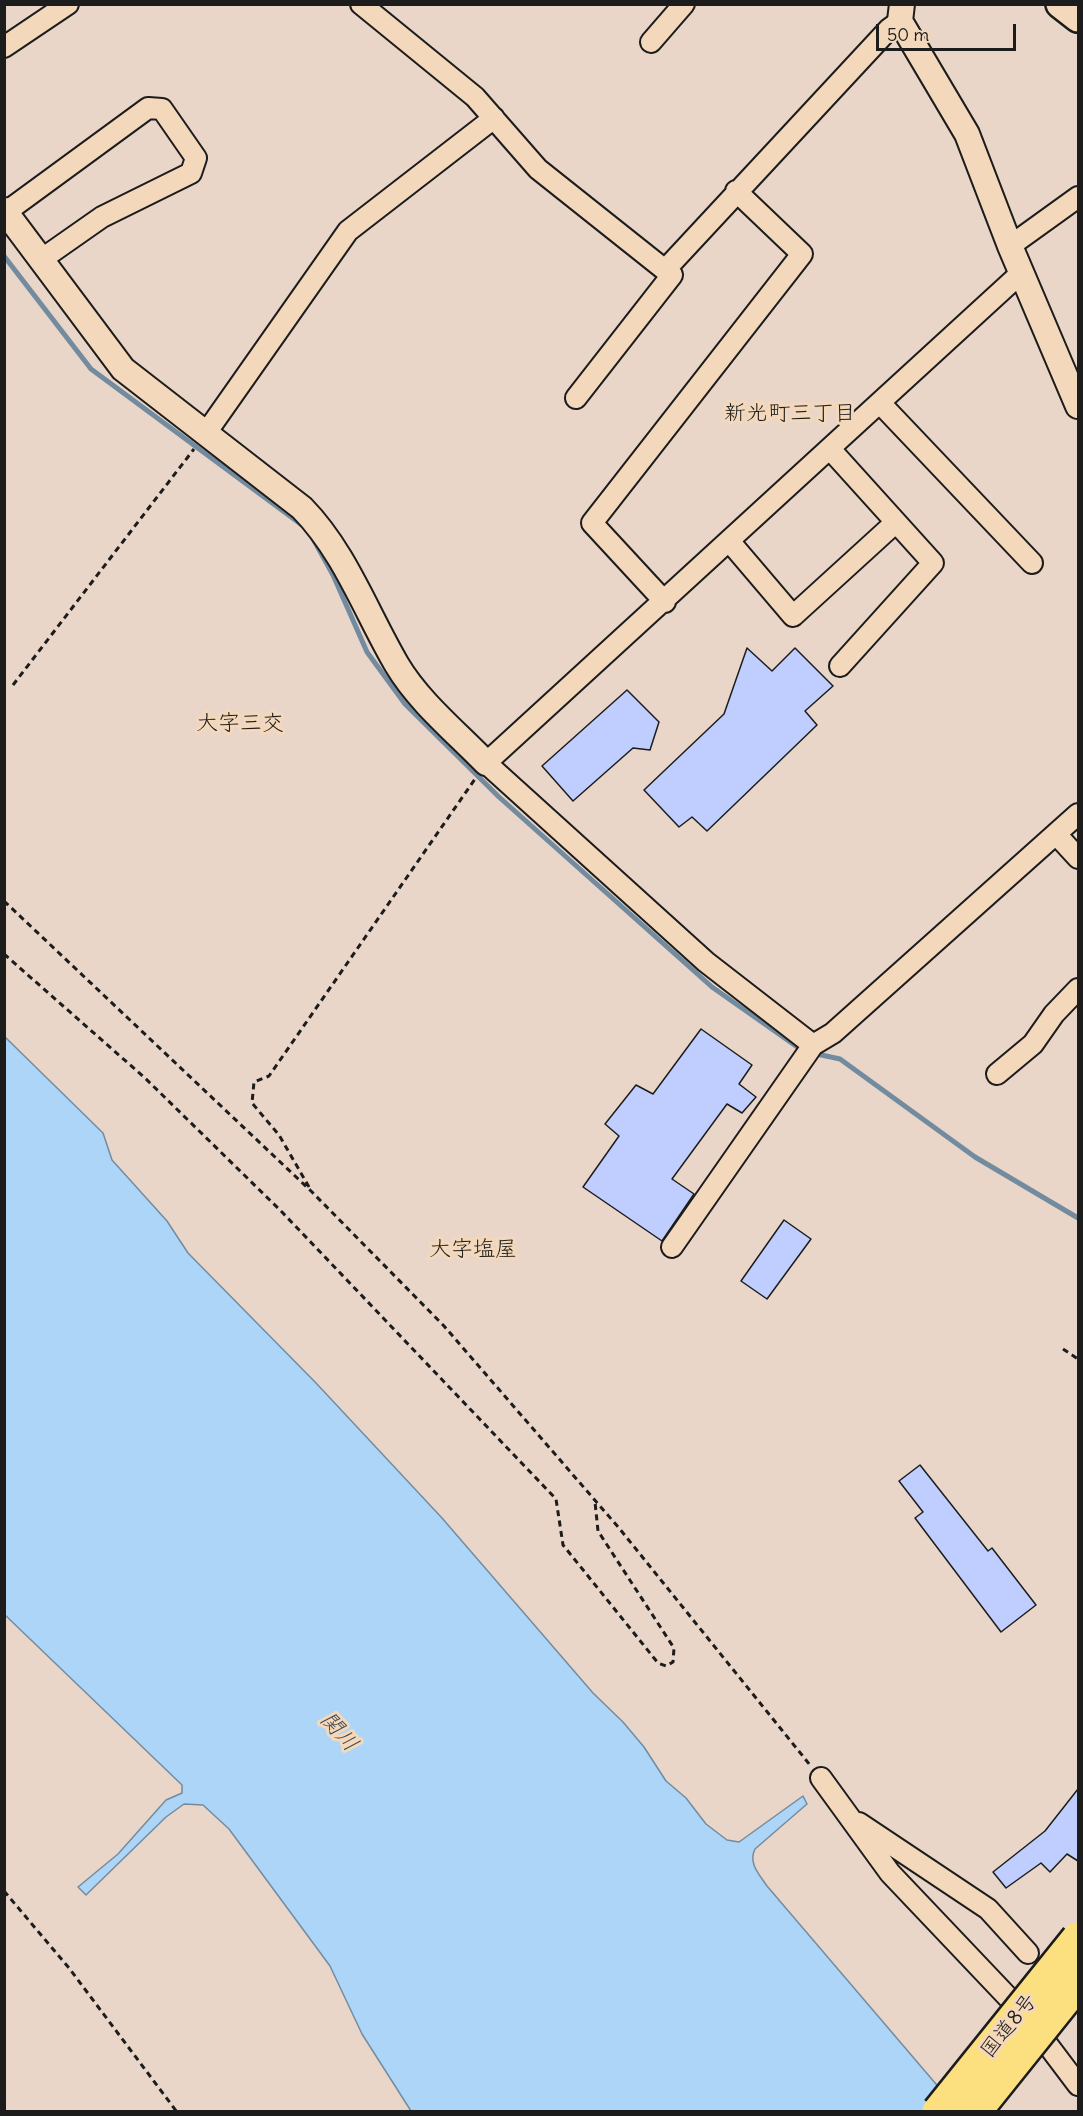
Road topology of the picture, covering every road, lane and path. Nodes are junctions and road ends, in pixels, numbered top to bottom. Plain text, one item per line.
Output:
1 (68, 4) edge
2 (361, 4) edge
3 (684, 4) edge
4 (1060, 4) edge
5 (901, 13) edge
6 (1078, 18) edge
7 (651, 42) dead end
8 (4, 47) edge
9 (494, 118) junction
10 (736, 191) junction
11 (1078, 197) edge
12 (5, 211) edge
13 (1010, 246) junction
14 (42, 259) junction
15 (665, 270) junction
16 (1022, 273) junction
17 (576, 398) dead end
18 (880, 403) junction
19 (1078, 406) edge
20 (206, 433) junction
21 (830, 449) junction
22 (895, 523) junction
23 (730, 542) junction
24 (1032, 563) dead end
25 (665, 602) junction
26 (840, 666) dead end
27 (13, 685) dead end
28 (486, 763) junction
29 (1078, 814) edge
30 (1056, 834) junction
31 (1078, 858) edge
32 (4, 901) edge
33 (4, 954) edge
34 (1078, 989) edge
35 (813, 1045) junction
36 (998, 1074) dead end
37 (312, 1192) junction
38 (672, 1247) dead end
39 (1063, 1349) dead end
40 (1078, 1359) edge
41 (595, 1500) junction
42 (820, 1778) junction
43 (4, 1891) edge
44 (1078, 1939) edge
45 (1029, 1953) dead end
46 (1078, 1982) edge
47 (1030, 2022) junction
48 (1078, 2085) edge
49 (177, 2112) edge
50 (939, 2112) edge
51 (974, 2112) edge

1 - 8 street
2 - 9 street
3 - 7 street
4 - 6 main road
5 - 10 street
5 - 13 street
9 - 15 street
9 - 20 street
10 - 15 street
10 - 25 street
11 - 13 street
12 - 14 street
12 - 14 street
13 - 16 street
14 - 20 street
15 - 17 street
16 - 18 street
16 - 19 street
18 - 21 street
18 - 24 street
20 - 27 path
20 - 28 street
21 - 22 street
21 - 23 street
22 - 23 street
22 - 26 street
23 - 25 street
25 - 28 street
28 - 35 street
28 - 37 path
29 - 30 street
30 - 31 street
30 - 35 street
32 - 37 path
33 - 41 path
34 - 36 street
35 - 38 street
37 - 41 path
39 - 40 path
41 - 42 path
42 - 45 street
42 - 47 street
43 - 49 path
44 - 47 highway, 国道8号, bridge
46 - 47 highway, 国道8号, bridge
47 - 48 street
47 - 50 highway, 国道8号, bridge
47 - 51 highway, 国道8号, bridge

